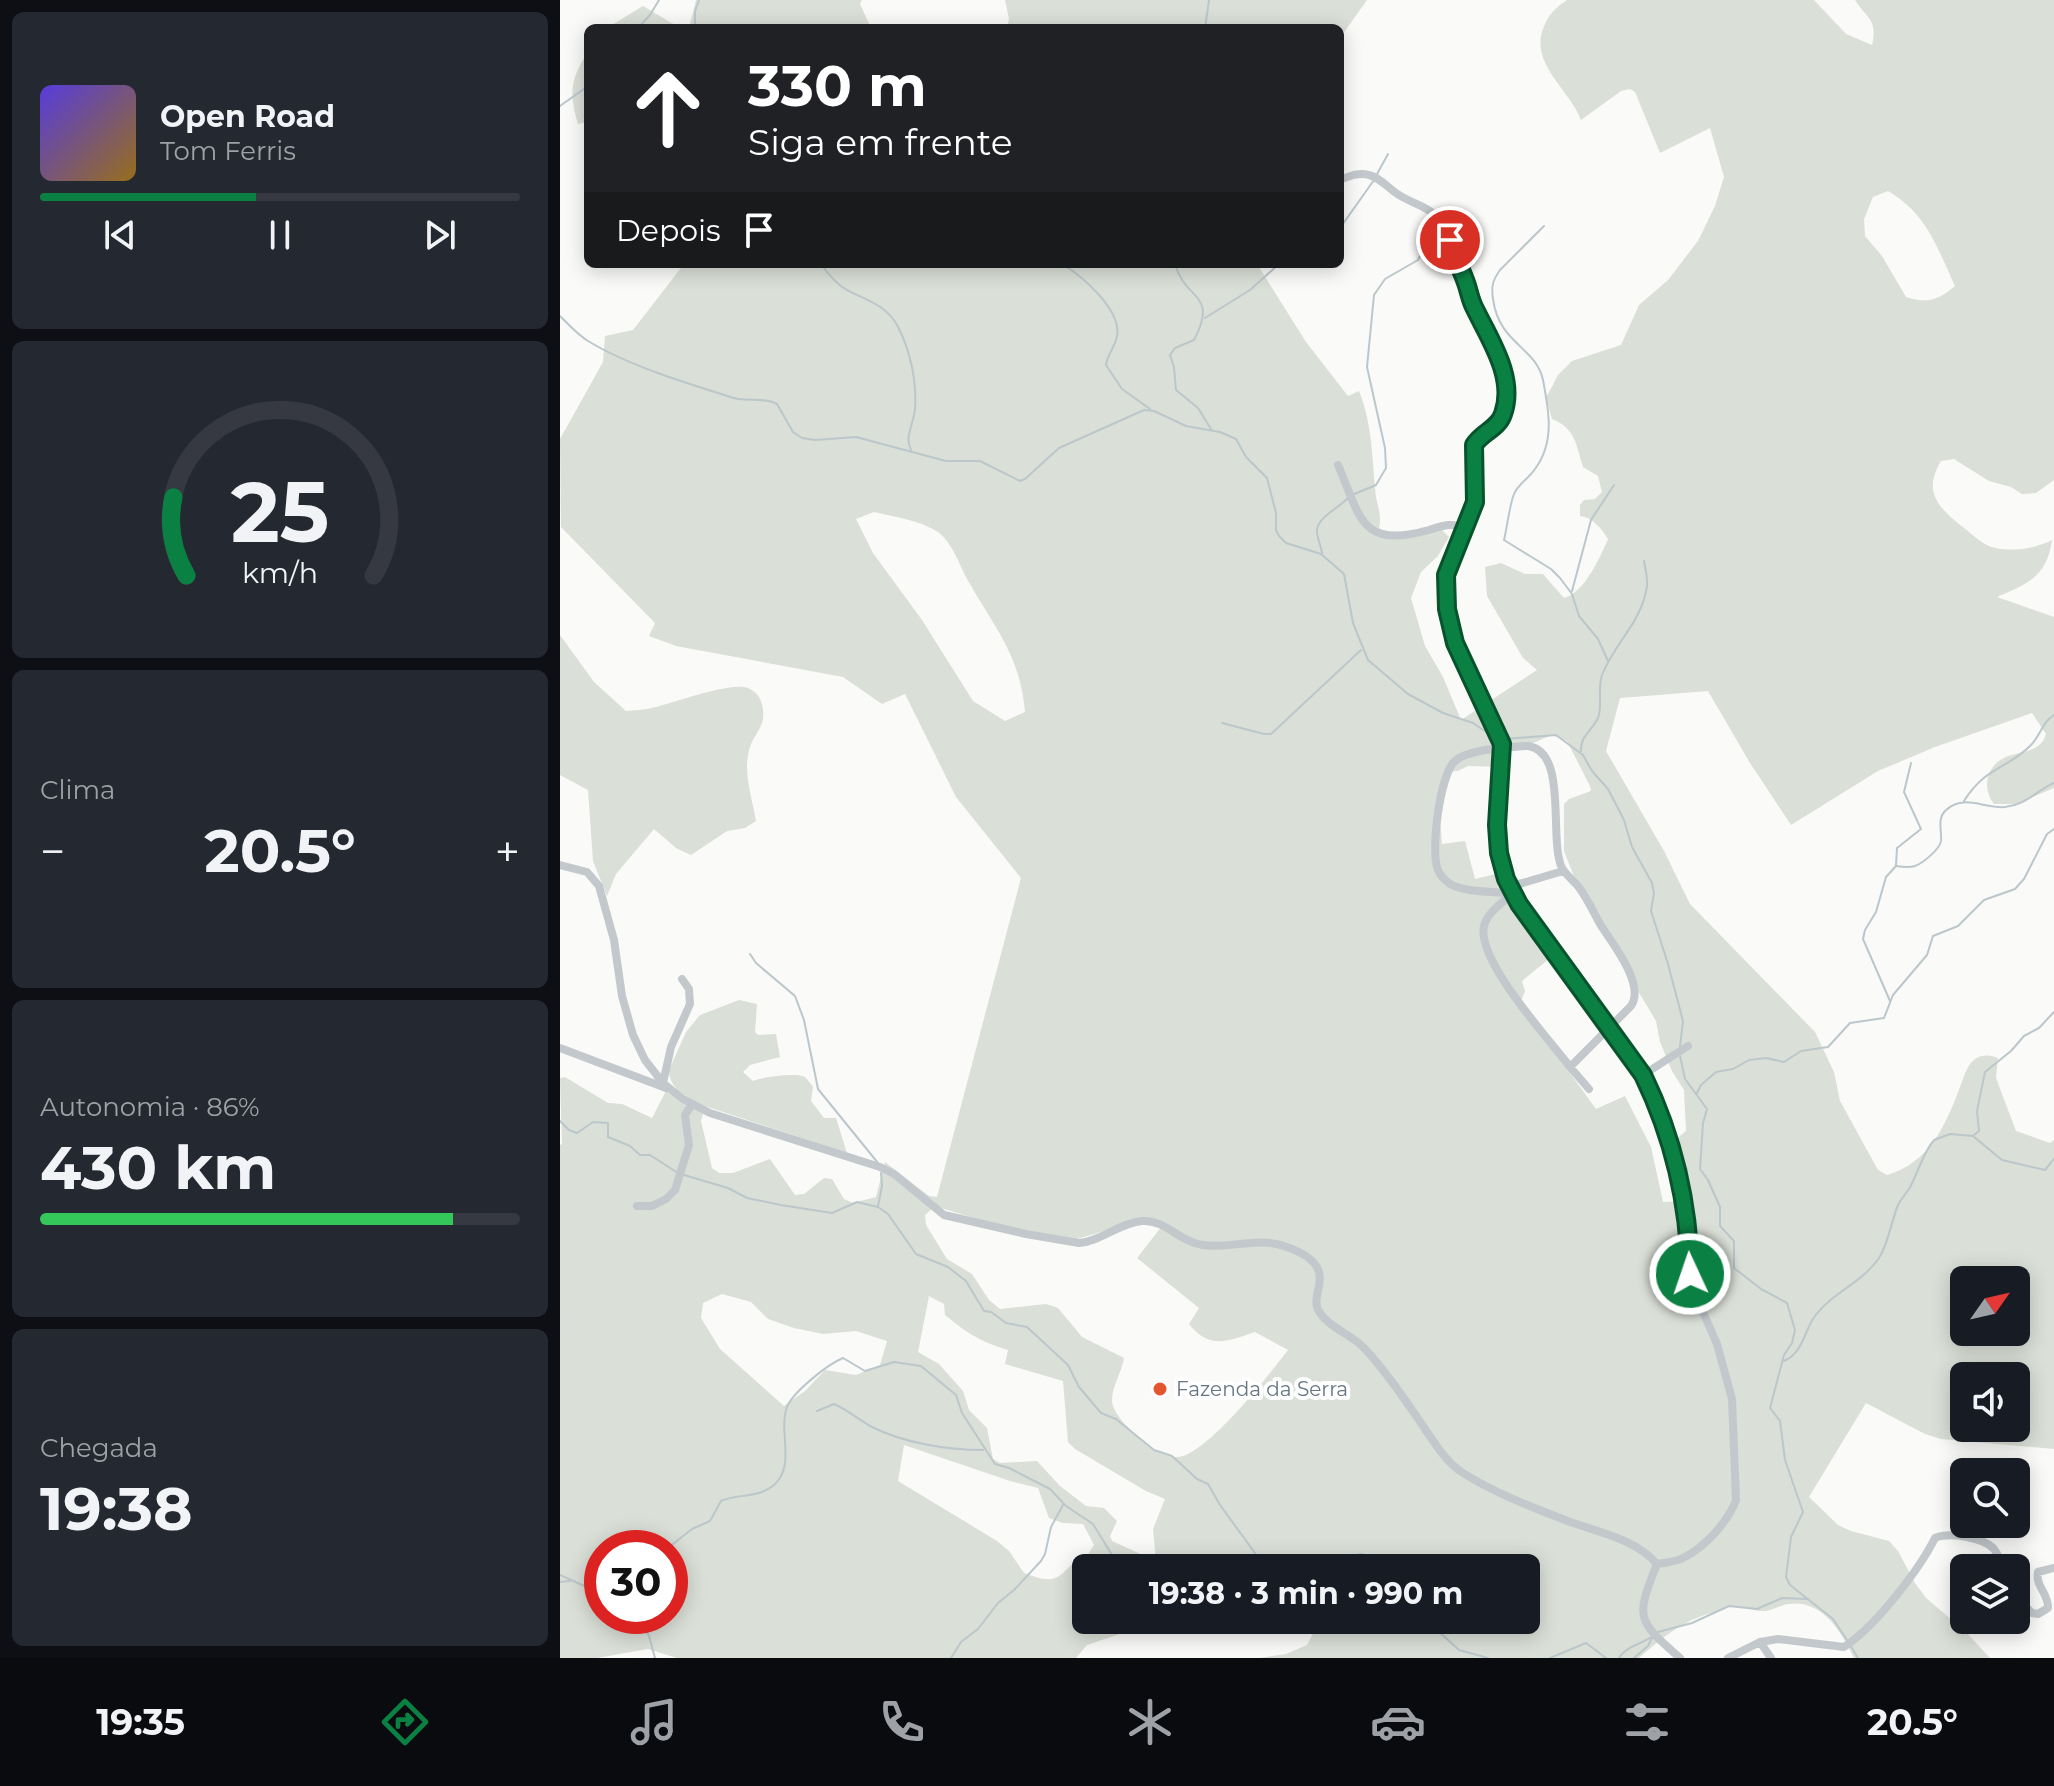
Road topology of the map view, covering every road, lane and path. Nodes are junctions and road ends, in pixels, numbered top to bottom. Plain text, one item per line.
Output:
1 (1344, 179) edge
2 (1338, 465) dead end
3 (1465, 528) junction
4 (1503, 749) junction
5 (560, 865) edge
6 (1563, 871) junction
7 (1510, 891) junction
8 (682, 979) dead end
9 (1609, 1026) junction
10 (1688, 1046) dead end
11 (560, 1048) edge
12 (1570, 1067) junction
13 (1643, 1075) junction
14 (663, 1083) junction
15 (1589, 1089) dead end
16 (671, 1090) junction
17 (692, 1104) junction
18 (637, 1206) dead end
19 (1997, 1554) edge
20 (1657, 1564) junction
21 (2054, 1568) edge
22 (2030, 1611) edge
23 (1760, 1642) junction
24 (1680, 1658) edge
25 (1728, 1658) edge
26 (1771, 1658) edge

1 - 3 street
2 - 3 street
3 - 4 street
4 - 6 street
4 - 7 street
4 - 7 street
5 - 14 street
6 - 7 street
6 - 9 street
7 - 9 street
7 - 12 street
8 - 14 street
9 - 12 street
9 - 13 street
10 - 13 street
11 - 16 street
12 - 15 street
13 - 20 street
14 - 16 street
16 - 17 street
17 - 18 street
17 - 20 street
19 - 23 street
20 - 24 street
21 - 22 street
23 - 25 street
23 - 26 street

